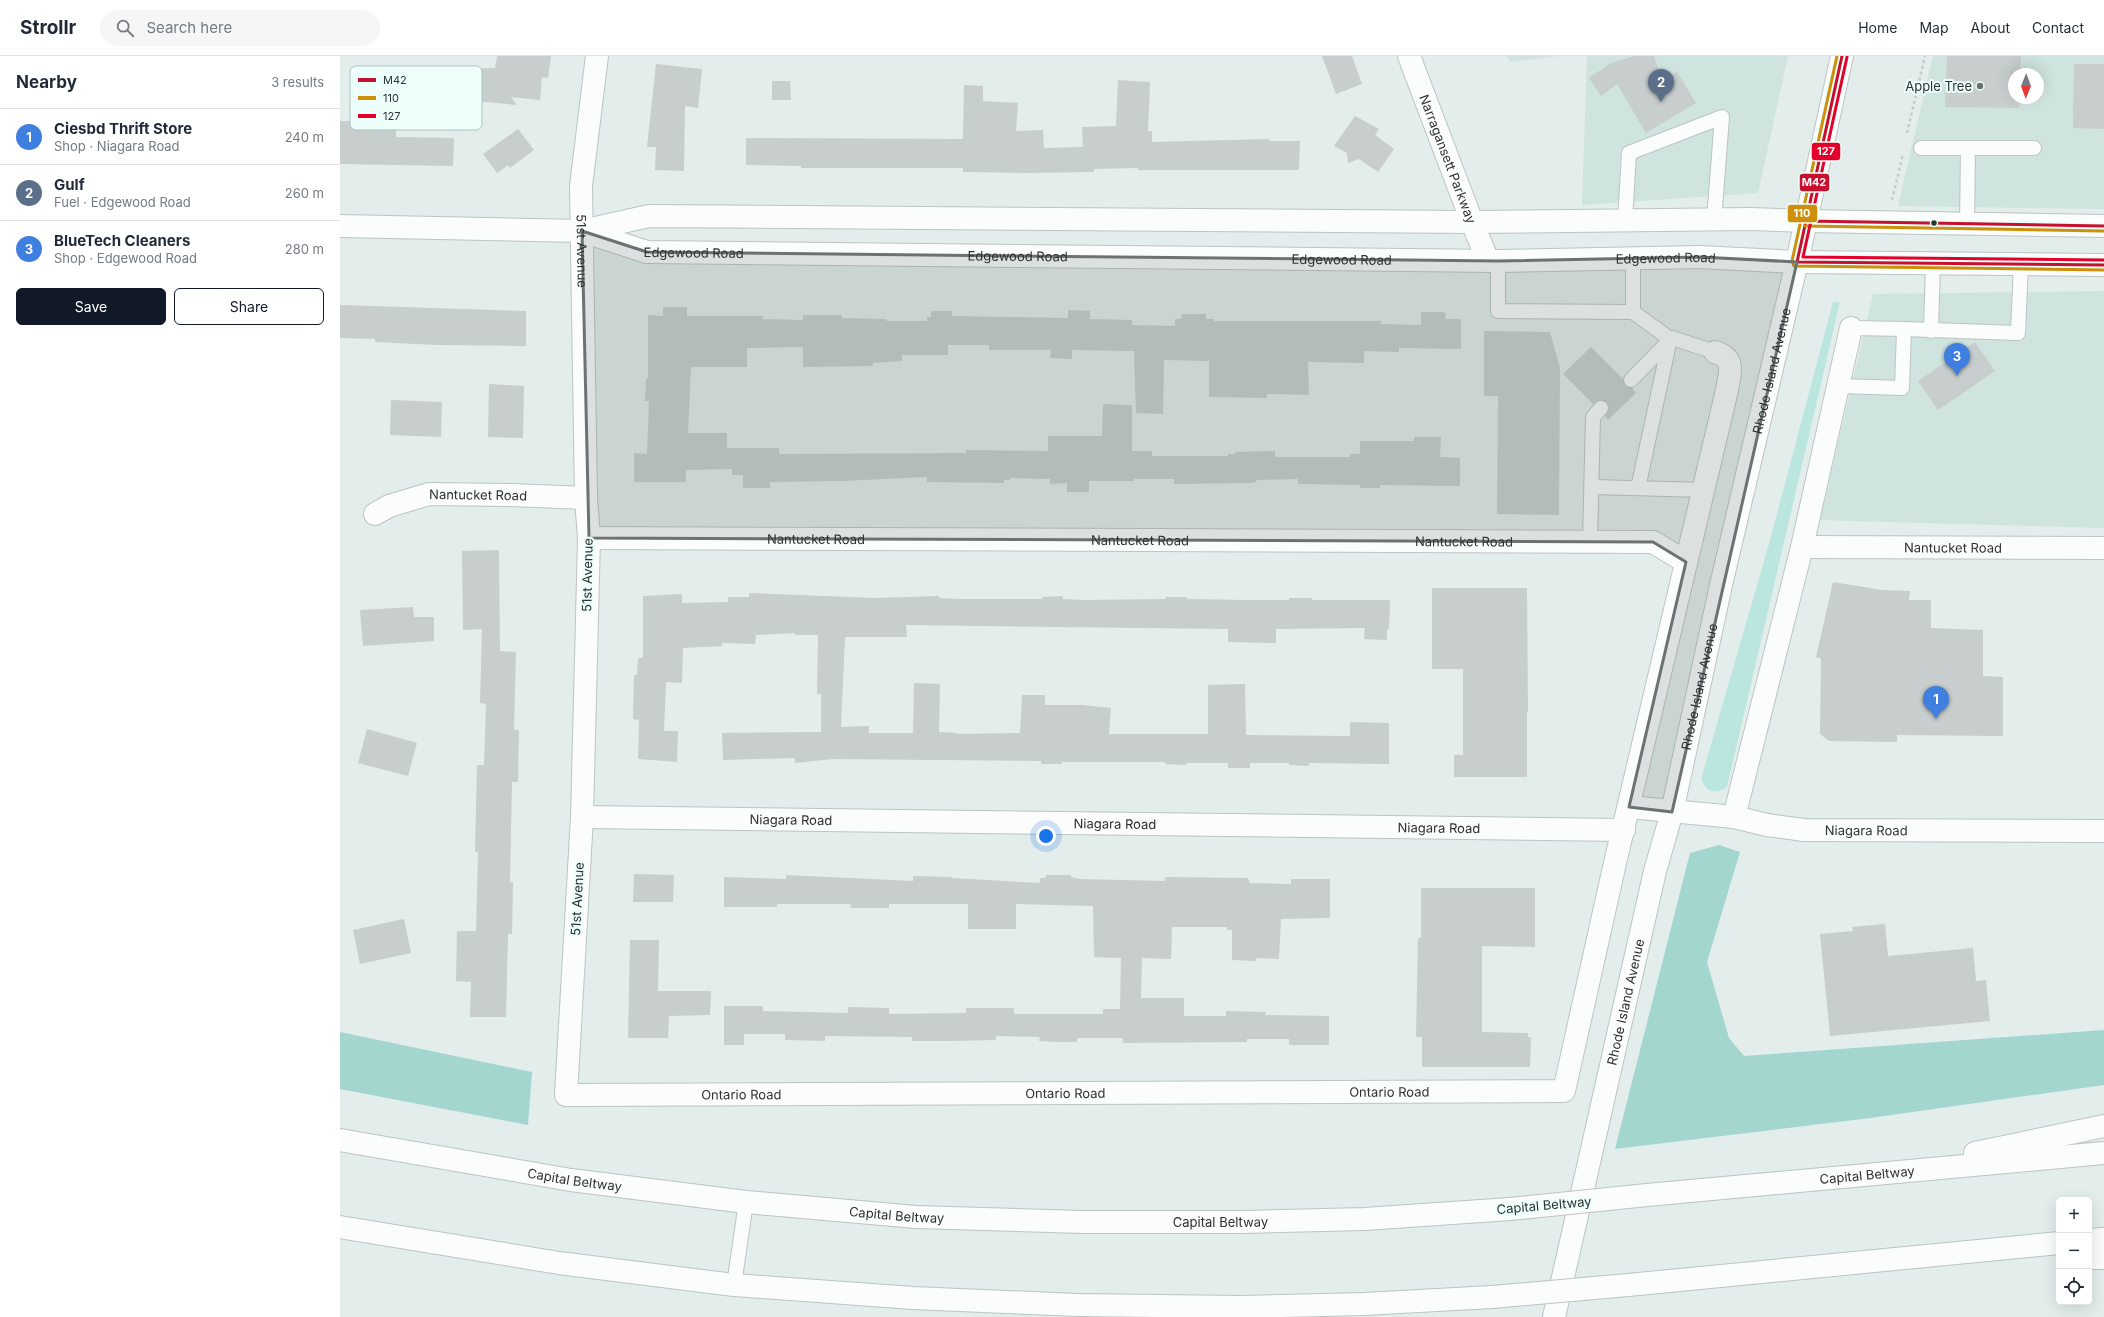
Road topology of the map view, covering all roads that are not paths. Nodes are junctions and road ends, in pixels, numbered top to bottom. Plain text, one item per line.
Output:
1 (597, 56) edge
2 (1410, 56) edge
3 (1842, 56) edge
4 (1921, 148) dead end
5 (1968, 148) junction
6 (2034, 148) dead end
7 (1714, 220) junction
8 (1625, 221) junction
9 (1805, 221) junction
10 (1472, 222) junction
11 (1967, 224) junction
12 (340, 226) edge
13 (2104, 226) edge
14 (582, 231) junction
15 (1633, 258) junction
16 (1493, 261) junction
17 (1797, 262) junction
18 (1933, 264) junction
19 (2021, 264) junction
20 (2104, 265) edge
21 (1633, 312) junction
22 (1850, 328) joint
23 (1904, 329) junction
24 (1931, 331) junction
25 (1670, 339) junction
26 (1715, 352) joint
27 (1631, 380) dead end
28 (1838, 386) junction
29 (1601, 408) dead end
30 (1592, 486) junction
31 (1638, 488) junction
32 (1704, 490) junction
33 (586, 498) junction
34 (375, 514) dead end
35 (589, 538) junction
36 (1590, 541) junction
37 (1802, 547) junction
38 (2104, 548) edge
39 (1686, 562) junction
40 (1629, 807) junction
41 (1672, 812) junction
42 (582, 817) junction
43 (1734, 817) junction
44 (1624, 830) junction
45 (2104, 831) edge
46 (566, 1095) joint
47 (2104, 1126) edge
48 (340, 1140) edge
49 (2104, 1153) edge
50 (1868, 1176) junction
51 (746, 1202) junction
52 (340, 1227) edge
53 (2104, 1239) edge
54 (2092, 1240) edge
55 (2056, 1243) edge
56 (1913, 1257) junction
57 (2056, 1257) edge
58 (2092, 1258) edge
59 (2104, 1258) edge
60 (734, 1285) junction
61 (1554, 1317) edge

1 - 14 main road, 51st Avenue
2 - 10 main road, Narragansett Parkway
3 - 9 main road, Rhode Island Avenue
4 - 5 lane
5 - 6 lane
5 - 11 lane
7 - 8 main road, Edgewood Road
7 - 8 lane
7 - 9 main road, Edgewood Road
8 - 10 main road, Edgewood Road
9 - 11 main road, Edgewood Road
9 - 17 main road, Rhode Island Avenue
10 - 14 main road, Edgewood Road
10 - 16 main road, Narragansett Parkway
11 - 13 main road, Edgewood Road
12 - 14 main road, Edgewood Road
14 - 16 main road, Edgewood Road
14 - 33 main road, 51st Avenue
15 - 16 main road, Edgewood Road
15 - 17 main road, Edgewood Road
15 - 21 lane
16 - 21 lane
17 - 18 main road, Edgewood Road
17 - 41 main road, Rhode Island Avenue
18 - 19 main road, Edgewood Road
18 - 24 lane
19 - 20 main road, Edgewood Road
19 - 24 lane
21 - 25 lane
22 - 23 lane
22 - 28 main road
23 - 24 lane
23 - 28 lane
25 - 26 lane
25 - 27 lane
25 - 31 lane
26 - 32 main road
28 - 37 main road
29 - 30 lane
30 - 31 lane
30 - 36 lane
31 - 32 lane
32 - 39 main road
33 - 34 main road, Nantucket Road
33 - 35 main road, 51st Avenue
35 - 36 main road, Nantucket Road
35 - 42 main road, 51st Avenue
36 - 39 main road, Nantucket Road
37 - 38 main road, Nantucket Road
37 - 43 main road
39 - 40 main road
40 - 41 main road, Niagara Road
40 - 44 main road
41 - 43 main road, Niagara Road
41 - 61 main road, Rhode Island Avenue
42 - 44 main road, Niagara Road
42 - 46 main road, 51st Avenue
43 - 45 main road, Niagara Road
44 - 46 main road, Ontario Road
47 - 50 main road
48 - 51 main road, Capital Beltway
49 - 50 main road, Capital Beltway
50 - 51 main road, Capital Beltway, bridge
51 - 60 lane
52 - 60 main road
53 - 54 main road
55 - 56 main road
56 - 57 main road
56 - 60 main road, bridge
58 - 59 main road

